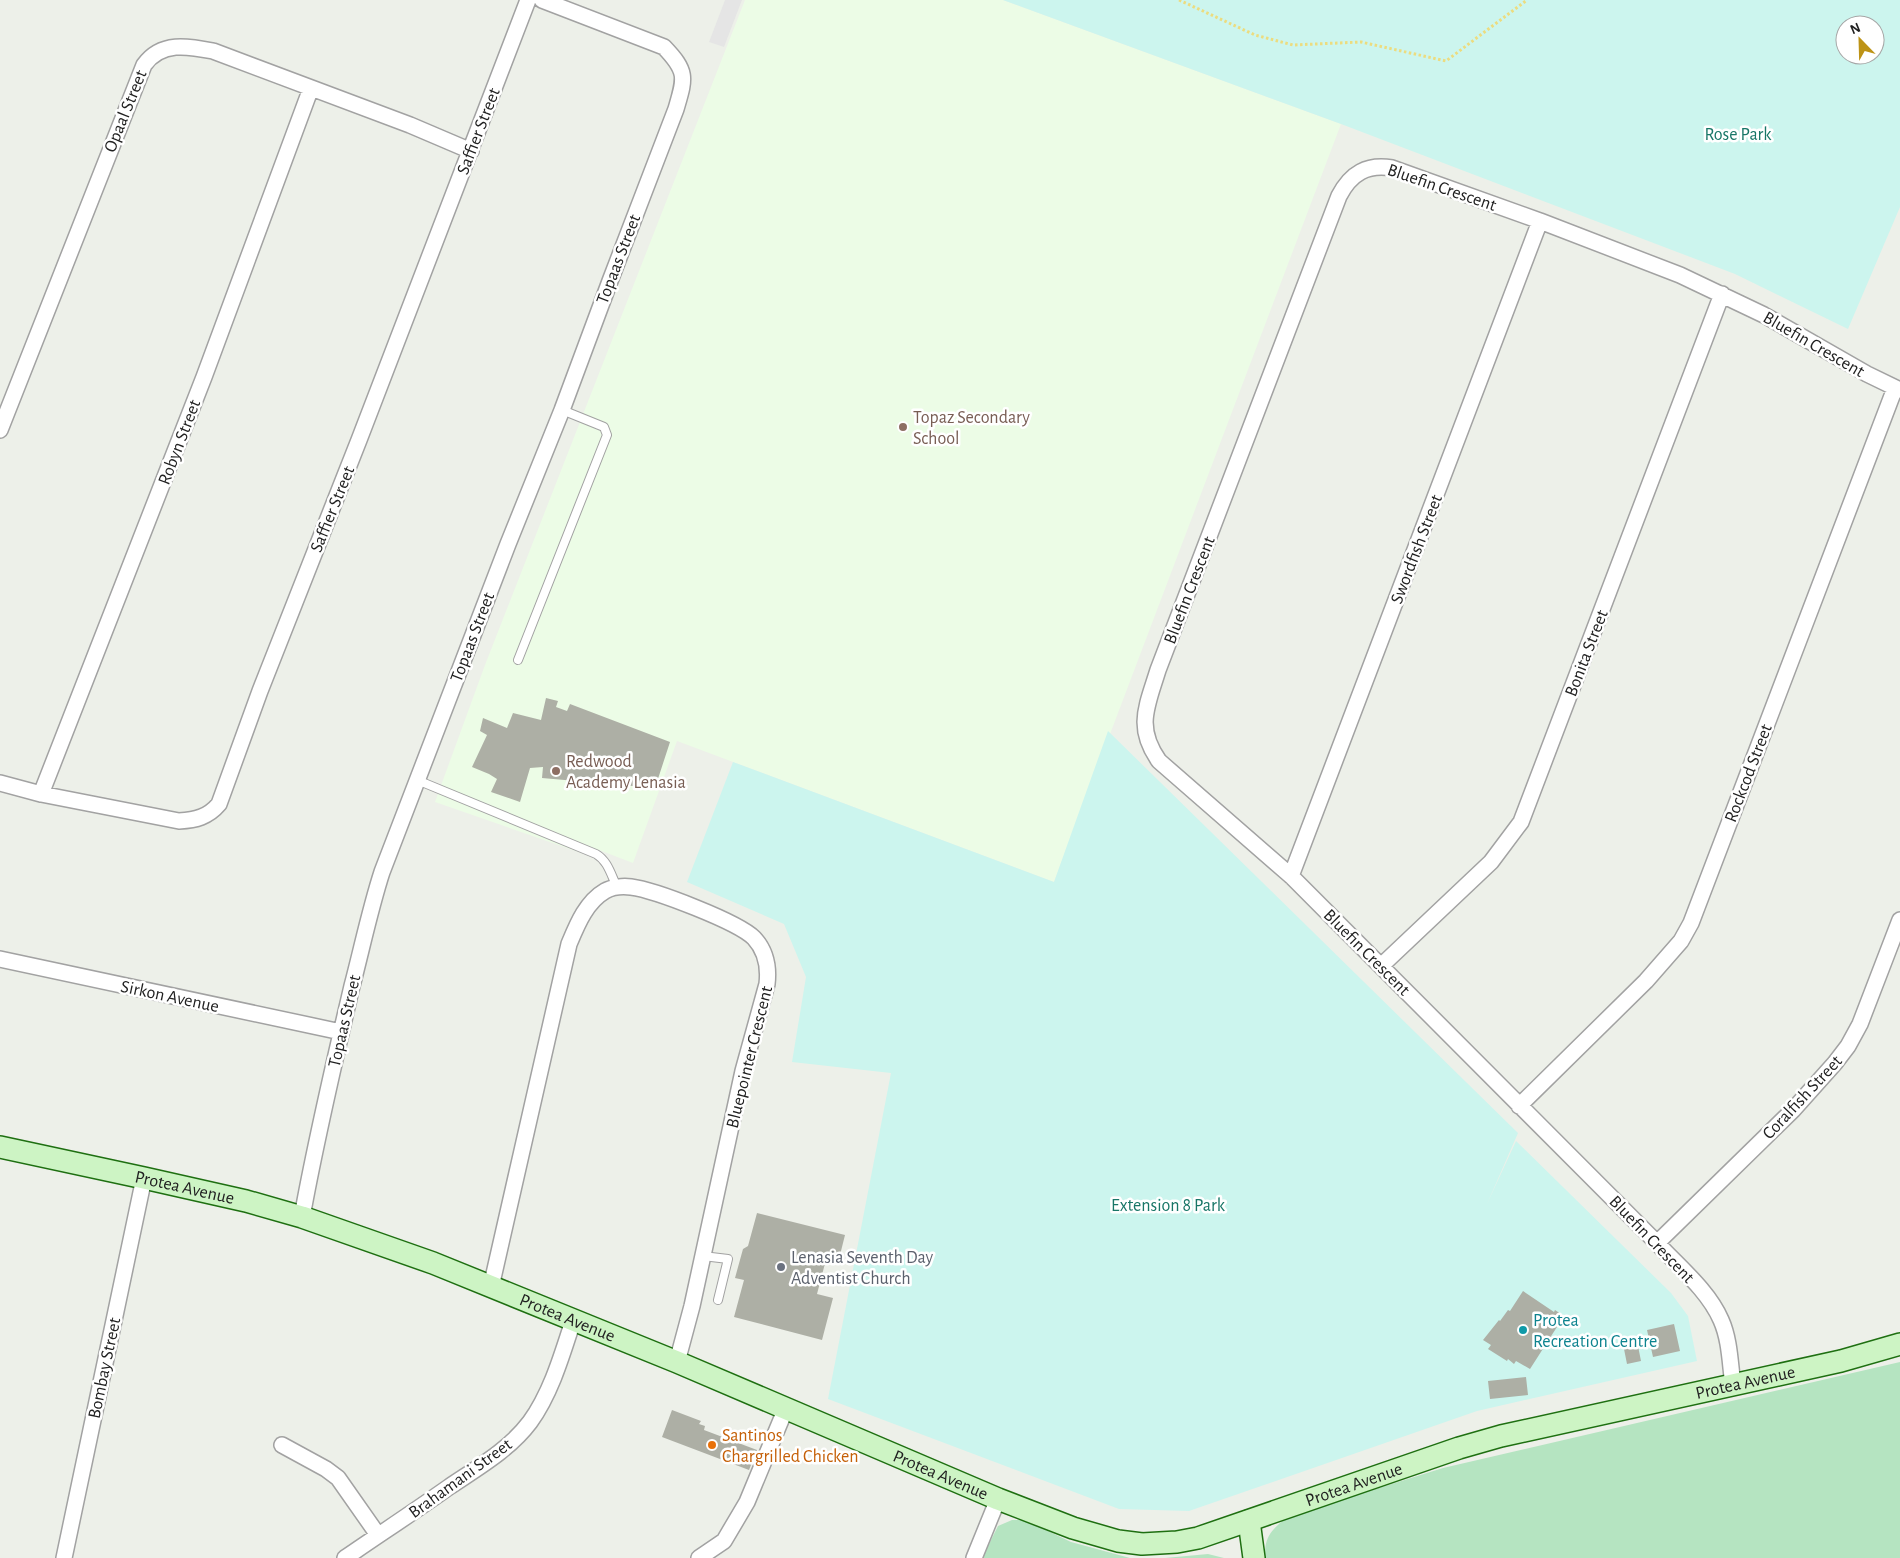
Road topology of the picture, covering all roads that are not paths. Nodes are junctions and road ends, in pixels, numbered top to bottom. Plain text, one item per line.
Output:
1 (528, 0) edge
2 (542, 0) edge
3 (312, 88) junction
4 (471, 151) junction
5 (1540, 221) junction
6 (1722, 294) junction
7 (1897, 389) edge
8 (562, 410) junction
9 (0, 430) edge
10 (518, 660) dead end
11 (417, 780) junction
12 (0, 783) edge
13 (41, 794) junction
14 (1291, 876) junction
15 (617, 888) junction
16 (1900, 920) edge
17 (0, 959) edge
18 (1381, 966) junction
19 (341, 1032) junction
20 (1519, 1106) junction
21 (0, 1147) edge
22 (144, 1178) junction
23 (302, 1217) junction
24 (1657, 1242) junction
25 (703, 1256) junction
26 (491, 1287) junction
27 (718, 1300) dead end
28 (573, 1321) junction
29 (1900, 1344) edge
30 (677, 1362) junction
31 (1733, 1385) junction
32 (786, 1408) junction
33 (282, 1445) dead end
34 (998, 1499) junction
35 (1249, 1521) junction
36 (378, 1535) junction
37 (64, 1558) edge
38 (345, 1558) edge
39 (699, 1558) edge
40 (974, 1558) edge
41 (1254, 1558) edge

1 - 4 street, Saffier Street
2 - 8 street, Topaas Street
3 - 4 street, Opaal Street
3 - 9 street, Opaal Street
3 - 13 street, Robyn Street
4 - 13 street, Saffier Street
5 - 6 street, Bluefin Crescent
5 - 14 street, Swordfish Street
5 - 14 street, Bluefin Crescent
6 - 7 street, Bluefin Crescent
6 - 18 street, Bonita Street
7 - 20 street, Rockcod Street
8 - 10 lane
8 - 11 street, Topaas Street
11 - 15 lane
11 - 19 street, Topaas Street
12 - 13 street, Saffier Street
14 - 18 street, Bluefin Crescent
15 - 25 street, Bluepointer Crescent
15 - 26 street
16 - 24 street, Coralfish Street
17 - 19 street, Sirkon Avenue
18 - 20 street, Bluefin Crescent
19 - 23 street, Topaas Street
20 - 24 street, Bluefin Crescent
21 - 22 street, Protea Avenue
22 - 23 street, Protea Avenue
22 - 37 street, Bombay Street
23 - 26 street, Protea Avenue
24 - 31 street, Bluefin Crescent
25 - 27 lane
25 - 30 street, Bluepointer Crescent
26 - 28 street, Protea Avenue
28 - 30 street, Protea Avenue
28 - 36 street, Brahamani Street
29 - 31 street, Protea Avenue
30 - 32 street, Protea Avenue
31 - 35 street, Protea Avenue
32 - 34 street, Protea Avenue
32 - 39 street
33 - 36 street
34 - 35 street, Protea Avenue
34 - 40 street
35 - 41 street
36 - 38 street, Brahamani Street

